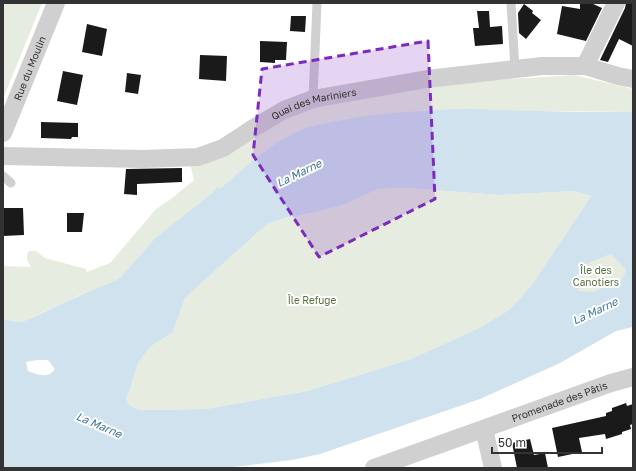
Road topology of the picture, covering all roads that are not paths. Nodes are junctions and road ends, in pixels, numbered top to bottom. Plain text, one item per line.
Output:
1 (56, 3) edge
2 (317, 3) edge
3 (511, 3) edge
4 (616, 3) edge
5 (585, 66) junction
6 (515, 69) junction
7 (633, 79) edge
8 (313, 99) junction
9 (3, 133) edge
10 (3, 156) edge
11 (3, 176) edge
12 (11, 183) dead end
13 (633, 377) edge
14 (484, 429) junction
15 (374, 468) edge
16 (493, 468) edge

1 - 9 street, Rue du Moulin
2 - 8 lane
3 - 6 lane
4 - 5 street
5 - 6 street, Quai des Mariniers
5 - 7 street, Quai des Mariniers
6 - 8 street, Quai des Mariniers
8 - 10 street, Quai des Mariniers
11 - 12 lane
13 - 14 street, Promenade des Pâtis
14 - 15 street, Promenade des Pâtis
14 - 16 street

